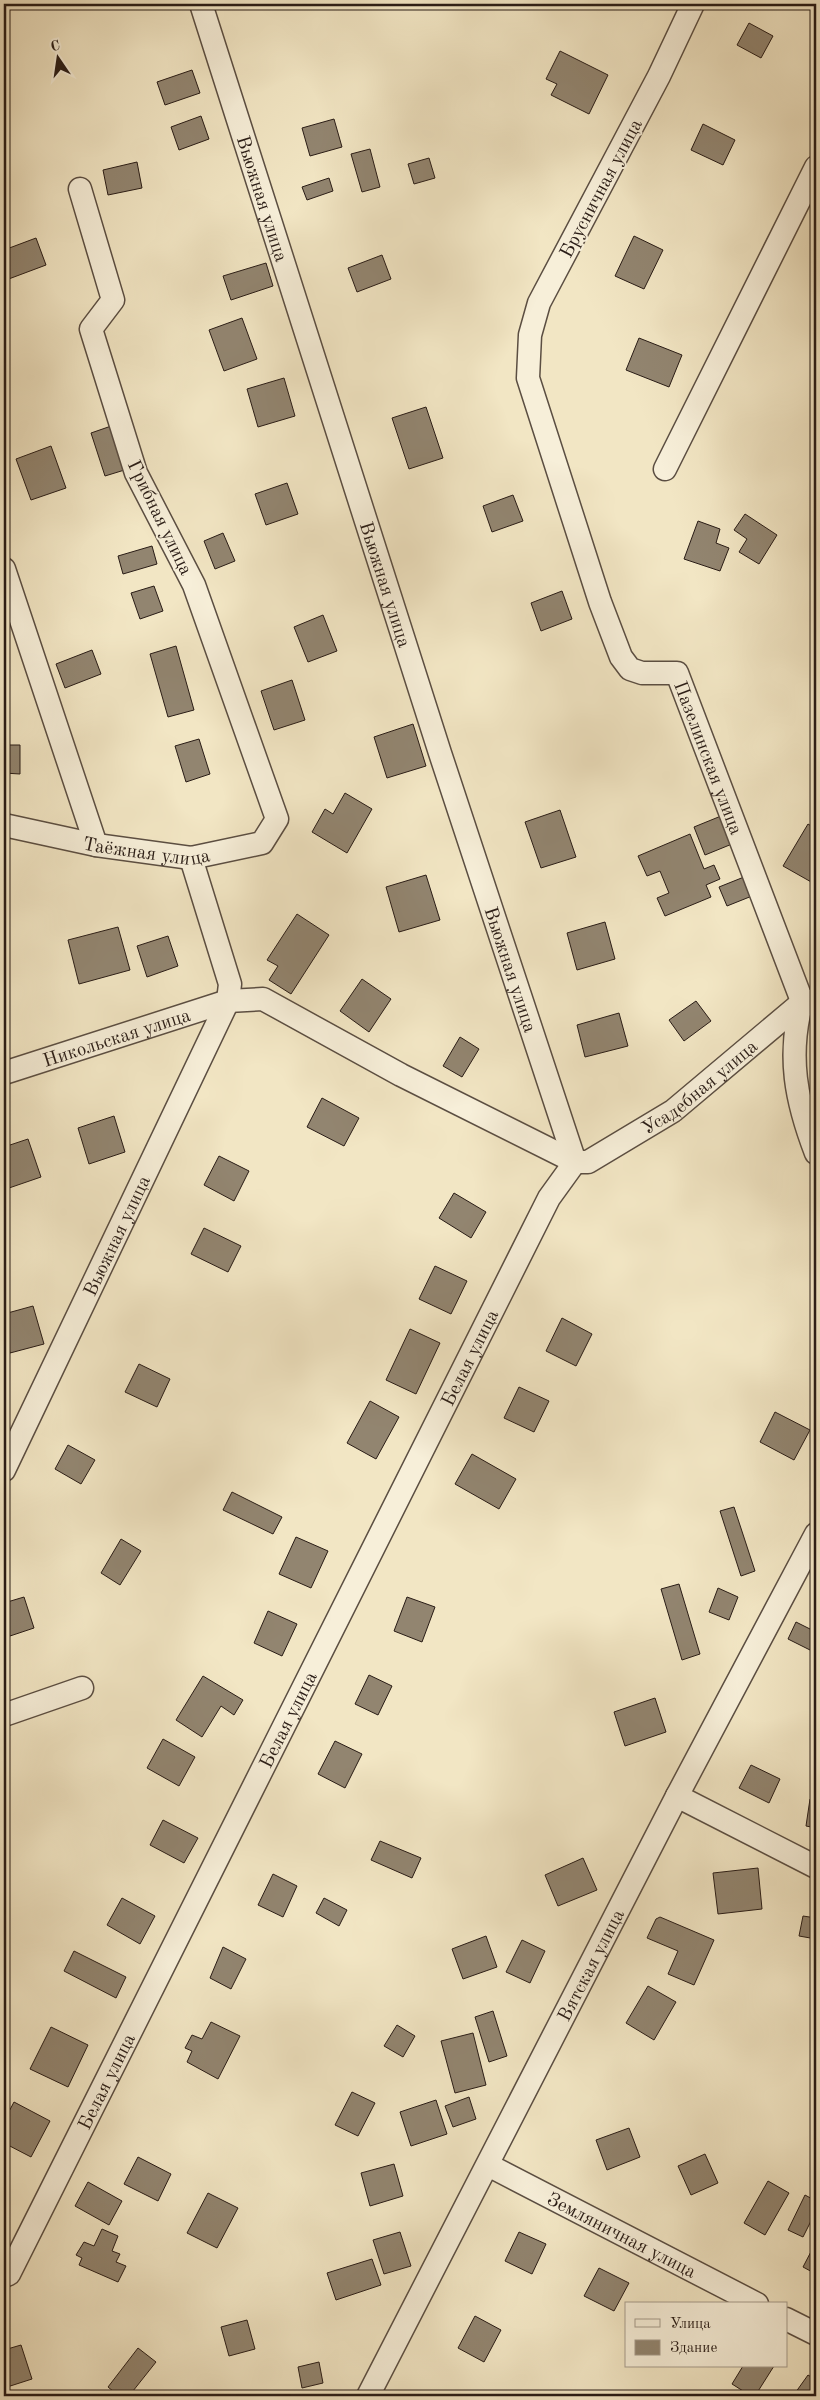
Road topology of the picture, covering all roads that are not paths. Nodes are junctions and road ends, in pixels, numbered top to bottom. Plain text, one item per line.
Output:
1 (201, 4) edge
2 (693, 4) edge
3 (816, 167) edge
4 (80, 189) dead end
5 (528, 378) joint
6 (665, 470) dead end
7 (4, 569) edge
8 (276, 819) joint
9 (4, 825) edge
10 (96, 845) junction
11 (191, 858) junction
12 (809, 1000) edge
13 (228, 1001) junction
14 (4, 1073) edge
15 (816, 1153) edge
16 (574, 1162) junction
17 (4, 1470) edge
18 (816, 1534) edge
19 (82, 1688) dead end
20 (4, 1715) edge
21 (677, 1796) junction
22 (816, 1867) edge
23 (488, 2165) junction
24 (4, 2276) edge
25 (753, 2302) edge
26 (788, 2320) edge
27 (816, 2334) edge
28 (368, 2396) edge

1 - 16 street, Вьюжная улица
2 - 5 street, Брусничная улица
3 - 6 street
4 - 8 street, Грибная улица
5 - 12 street, Пазелинская улица
7 - 10 street
8 - 11 street, Таёжная улица
9 - 10 street, Таёжная улица
10 - 11 street, Таёжная улица
11 - 13 street
12 - 15 street
12 - 16 street, Усадебная улица
13 - 14 street, Никольская улица
13 - 16 street, Никольская улица
13 - 17 street, Вьюжная улица
16 - 24 street, Белая улица
18 - 21 street, Вятская улица
19 - 20 street
21 - 22 street
21 - 23 street, Вятская улица
23 - 25 street, Земляничная улица
23 - 28 street, Вятская улица
26 - 27 street

